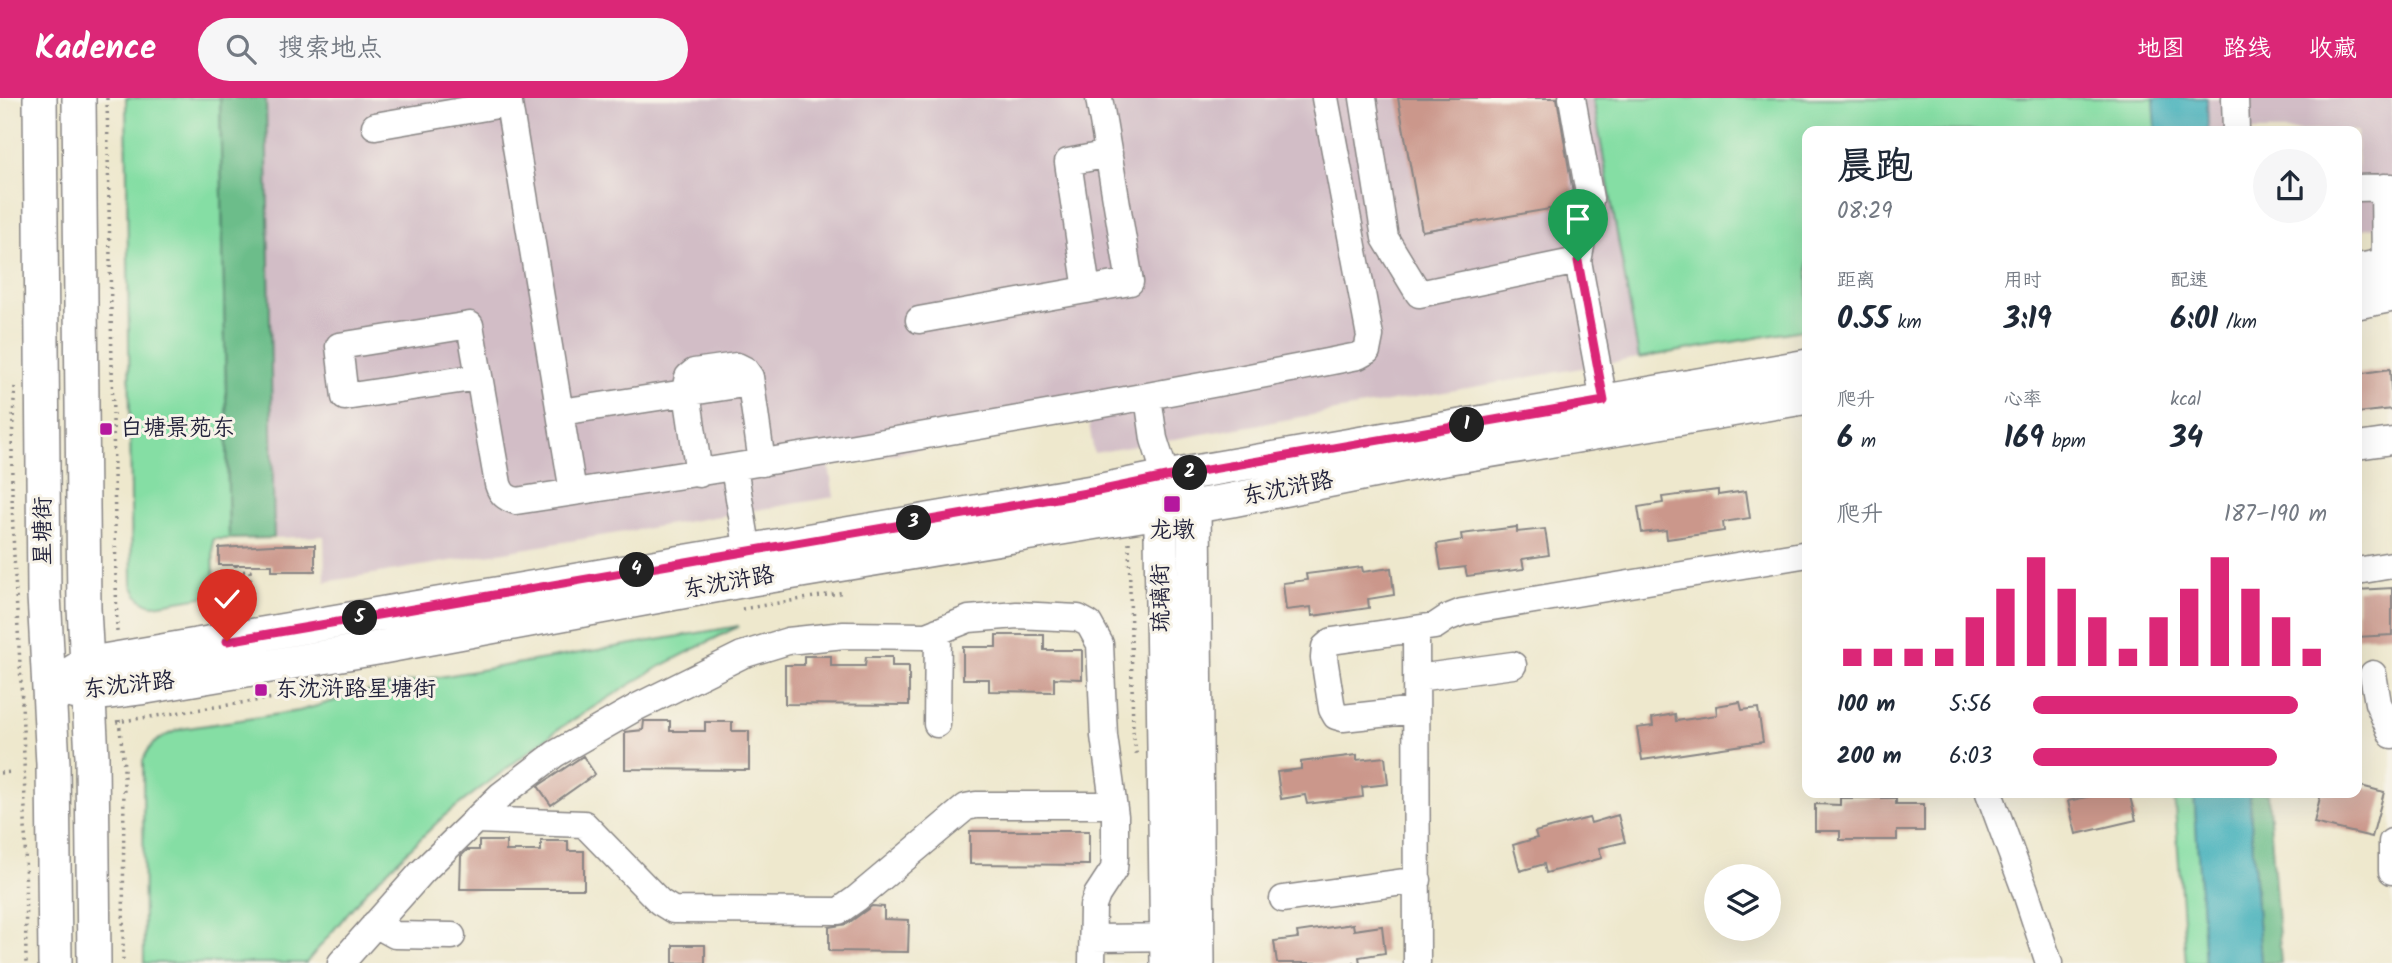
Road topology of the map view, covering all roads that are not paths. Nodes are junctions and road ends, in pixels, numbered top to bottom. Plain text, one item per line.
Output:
1 (40, 98) edge
2 (79, 98) edge
3 (1099, 98) edge
4 (1325, 98) edge
5 (1363, 98) edge
6 (1572, 98) edge
7 (2235, 98) edge
8 (508, 101) edge
9 (375, 125) dead end
10 (2236, 126) edge
11 (1109, 153) junction
12 (2388, 187) edge
13 (2362, 188) edge
14 (1578, 261) junction
15 (2382, 274) edge
16 (1087, 290) junction
17 (2362, 296) edge
18 (919, 320) dead end
19 (1802, 367) edge
20 (479, 377) junction
21 (686, 393) junction
22 (1148, 397) junction
23 (1802, 398) edge
24 (1604, 401) junction
25 (561, 412) junction
26 (2392, 440) edge
27 (2362, 445) edge
28 (762, 463) junction
29 (734, 468) junction
30 (699, 474) junction
31 (1166, 477) junction
32 (573, 492) junction
33 (1194, 506) junction
34 (1161, 512) junction
35 (1802, 555) edge
36 (750, 565) junction
37 (2392, 565) edge
38 (2362, 570) edge
39 (1416, 629) junction
40 (938, 631) junction
41 (1513, 665) dead end
42 (2374, 674) edge
43 (103, 677) junction
44 (1417, 678) junction
45 (49, 687) junction
46 (1416, 710) junction
47 (937, 724) dead end
48 (2392, 735) edge
49 (1991, 798) edge
50 (1113, 804) junction
51 (475, 820) junction
52 (2392, 842) edge
53 (2392, 871) edge
54 (1418, 880) junction
55 (1283, 899) dead end
56 (375, 924) junction
57 (452, 936) dead end
58 (1092, 950) edge
59 (1183, 950) edge
60 (55, 963) edge
61 (94, 963) edge
62 (341, 963) edge
63 (1417, 963) edge
64 (2049, 963) edge

1 - 45 main road, 星塘街
2 - 43 main road, 星塘街
3 - 11 street
4 - 22 street
5 - 14 street
6 - 14 street
7 - 10 street
8 - 9 street
8 - 25 street
11 - 16 street
11 - 16 street
12 - 13 street
12 - 15 street
14 - 24 street
15 - 17 main road
16 - 18 street
19 - 24 main road, 东沈浒路
20 - 20 street
20 - 32 street
21 - 25 street
21 - 28 street
21 - 30 street
22 - 28 street
22 - 31 street
23 - 33 main road, 东沈浒路
24 - 31 main road, 东沈浒路
25 - 32 street
26 - 27 street
28 - 29 street
29 - 30 street
29 - 36 street
30 - 32 street
31 - 33 main road
31 - 34 main road, 琉璃街
31 - 36 main road, 东沈浒路
33 - 34 main road, 东沈浒路
33 - 59 main road, 琉璃街
34 - 36 main road, 东沈浒路
34 - 59 main road, 琉璃街
35 - 39 street
36 - 43 main road, 东沈浒路
37 - 38 street
39 - 44 street
39 - 46 street
40 - 47 street
40 - 50 street
40 - 51 street
41 - 44 street
42 - 48 street
43 - 45 main road, 东沈浒路
43 - 61 main road, 星塘街
44 - 46 street
45 - 60 main road, 星塘街
46 - 54 street
49 - 64 street
50 - 51 street
50 - 58 street
51 - 56 street
52 - 53 street
54 - 55 street
54 - 63 street
56 - 57 street
56 - 62 street
58 - 59 street

